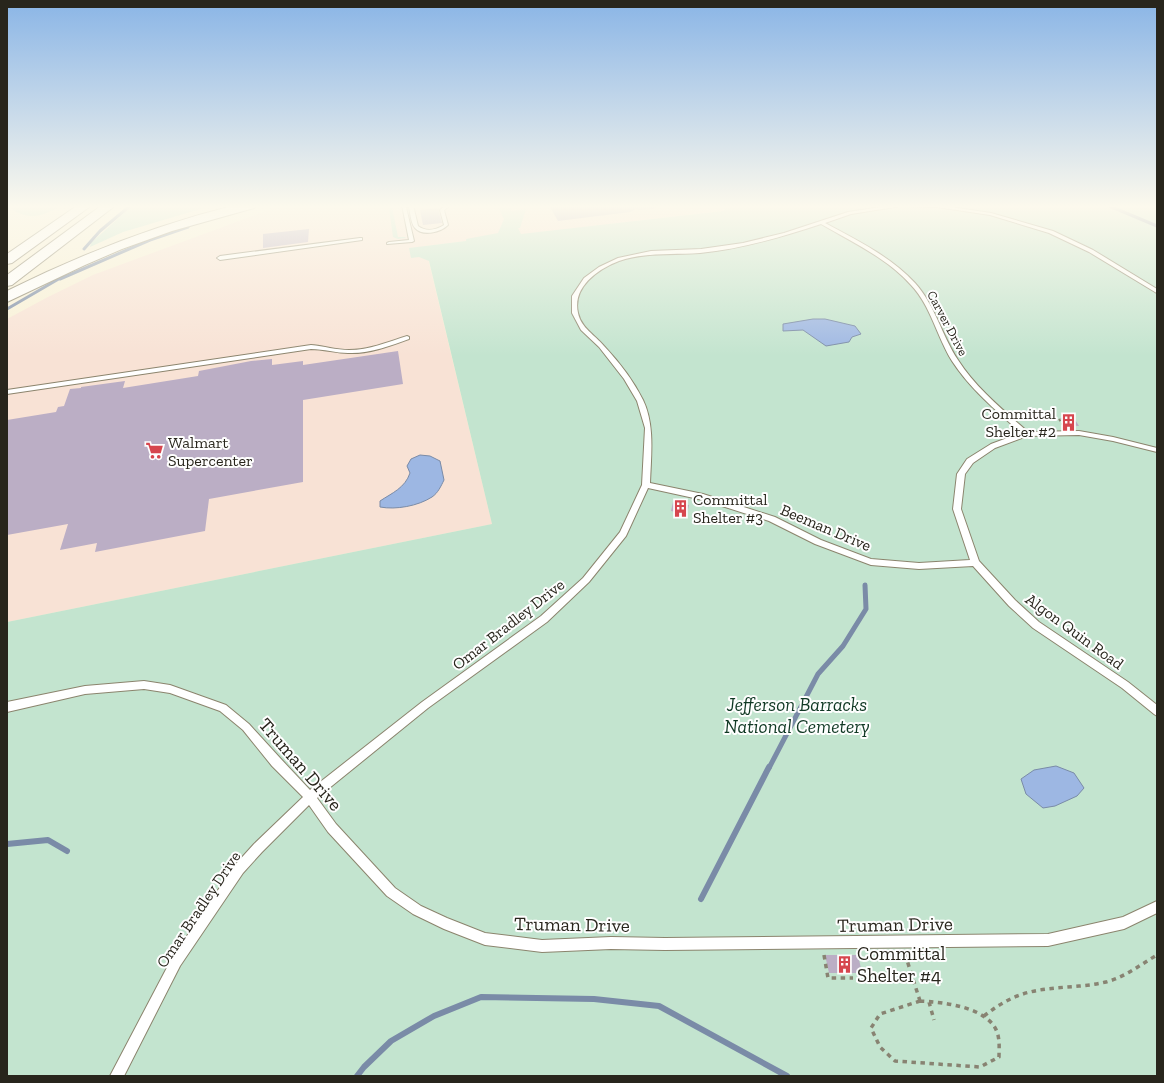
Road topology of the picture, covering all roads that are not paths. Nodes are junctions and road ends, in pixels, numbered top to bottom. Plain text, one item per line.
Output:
1 (42, 256) edge
2 (93, 256) edge
3 (238, 256) edge
4 (640, 256) edge
5 (881, 256) edge
6 (1097, 256) edge
7 (220, 258) dead end
8 (7, 282) edge
9 (1157, 291) edge
10 (7, 297) edge
11 (407, 338) dead end
12 (7, 392) edge
13 (1026, 434) junction
14 (1157, 450) edge
15 (646, 485) junction
16 (975, 563) junction
17 (7, 707) edge
18 (1157, 711) edge
19 (310, 797) junction
20 (1157, 907) edge
21 (117, 1076) edge

1 - 8 highway
2 - 10 highway
3 - 7 lane
4 - 15 lane, Omar Bradley Drive
5 - 13 lane, Carver Drive
6 - 9 lane, Omar Bradley Drive
11 - 12 lane
13 - 14 lane, Algon Quin Road
13 - 16 lane, Algon Quin Road
15 - 16 lane, Beeman Drive
15 - 19 lane, Omar Bradley Drive
16 - 18 lane, Algon Quin Road
17 - 19 lane, Truman Drive
19 - 20 lane, Truman Drive
19 - 21 lane, Omar Bradley Drive

